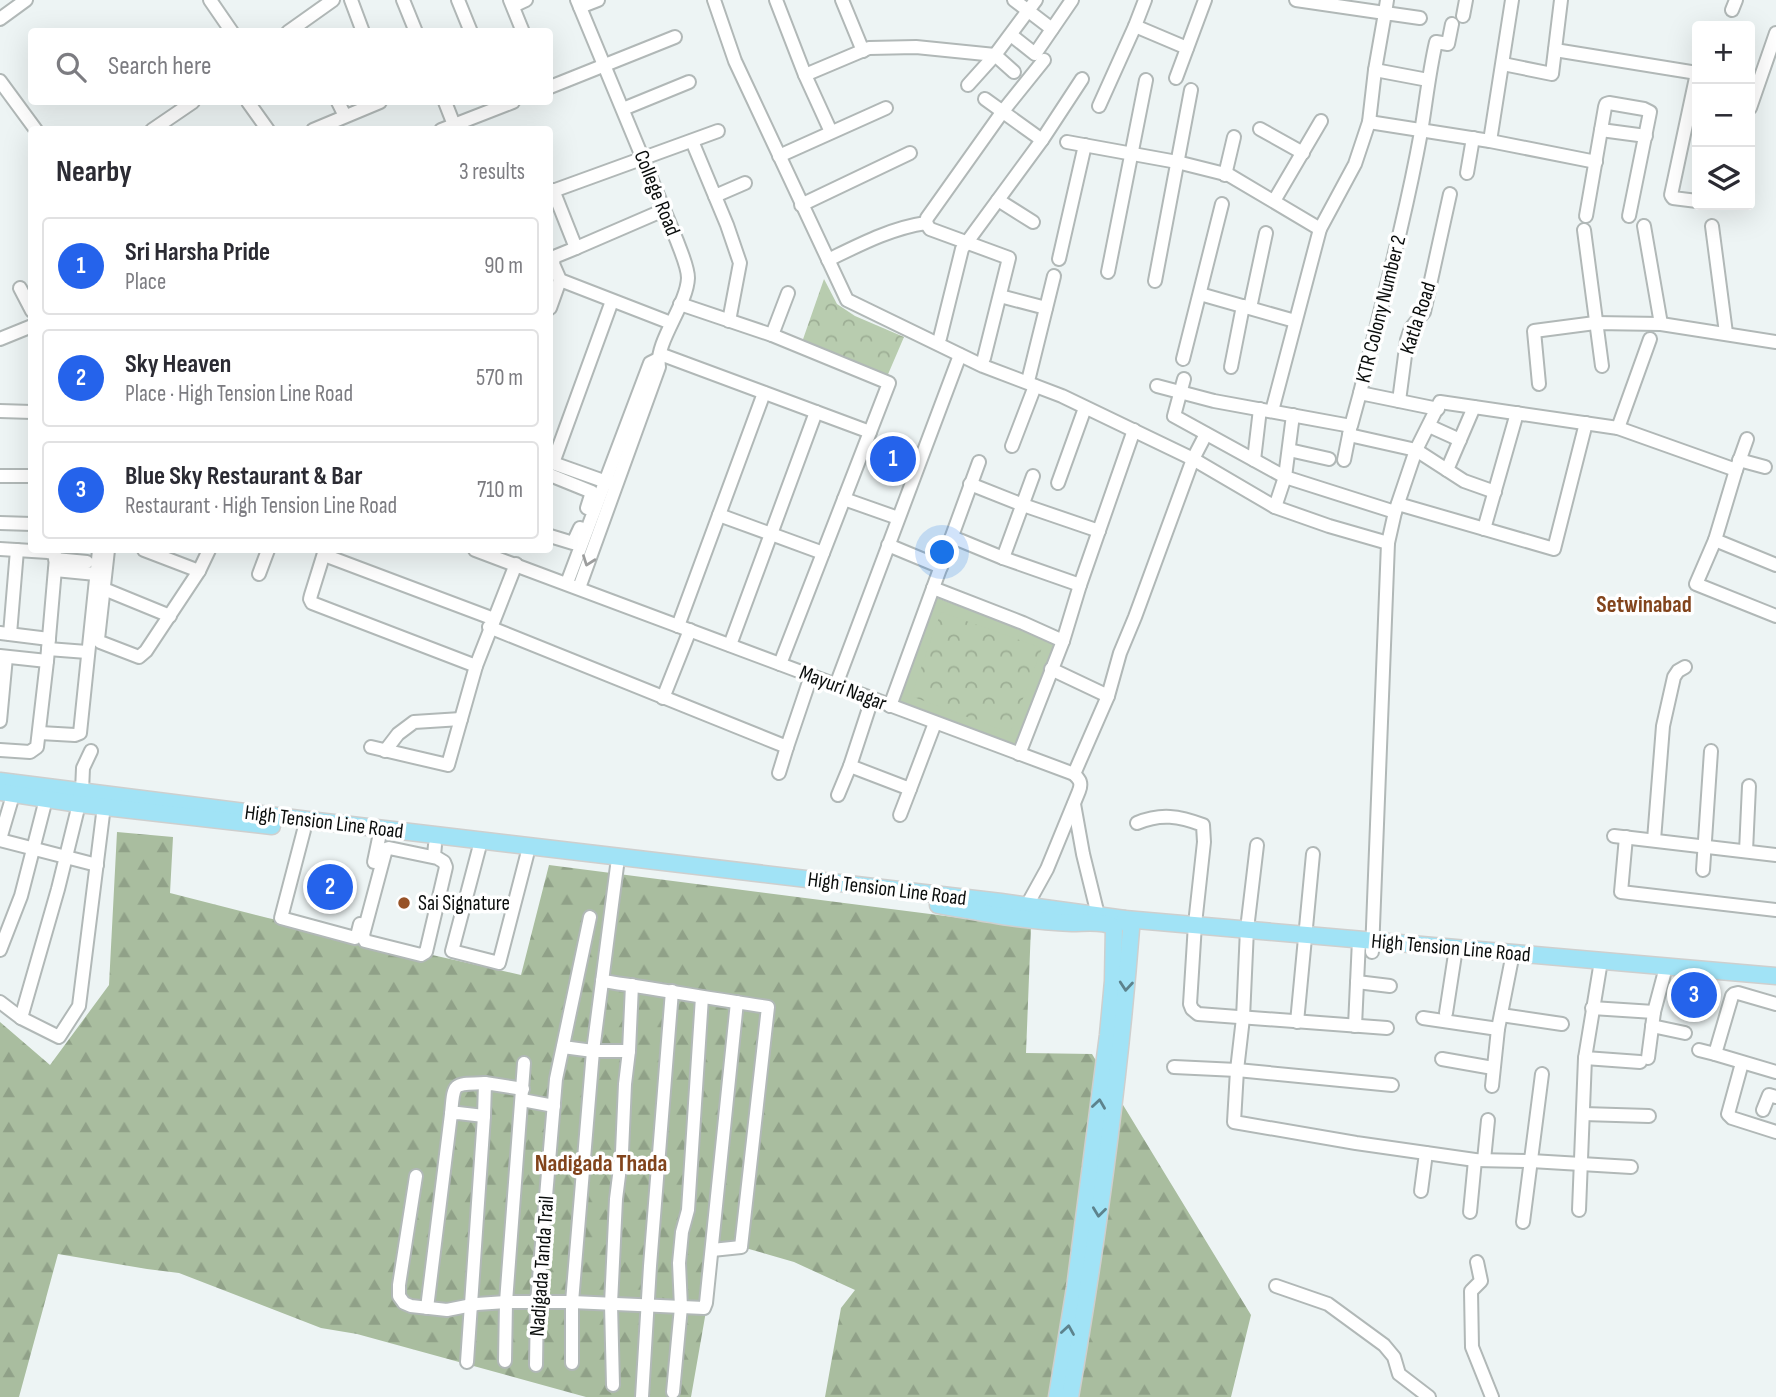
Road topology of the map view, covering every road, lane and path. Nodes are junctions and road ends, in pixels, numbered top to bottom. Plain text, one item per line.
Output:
1 (26, 0) edge
2 (210, 0) edge
3 (333, 0) edge
4 (351, 0) edge
5 (403, 0) edge
6 (458, 0) edge
7 (526, 0) edge
8 (598, 0) edge
9 (714, 0) edge
10 (776, 0) edge
11 (842, 0) edge
12 (1014, 0) edge
13 (1036, 0) edge
14 (1145, 0) edge
15 (1205, 0) edge
16 (1296, 0) edge
17 (1466, 0) edge
18 (1512, 0) edge
19 (1561, 0) edge
20 (1070, 1) edge
21 (1328, 2) edge
22 (512, 3) edge
23 (579, 3) edge
24 (1386, 6) edge
25 (1028, 11) junction
26 (1463, 16) dead end
27 (1420, 18) dead end
28 (0, 19) edge
29 (1452, 24) dead end
30 (1135, 26) junction
31 (304, 27) edge
32 (229, 28) edge
33 (362, 28) edge
34 (414, 28) edge
35 (469, 28) edge
36 (521, 28) edge
37 (1052, 29) junction
38 (1776, 33) edge
39 (1011, 35) junction
40 (675, 37) dead end
41 (1187, 48) junction
42 (1555, 50) junction
43 (863, 51) junction
44 (995, 55) junction
45 (1044, 60) dead end
46 (1503, 64) junction
47 (605, 65) junction
48 (1375, 70) junction
49 (1014, 72) dead end
50 (1692, 72) edge
51 (805, 75) junction
52 (1176, 78) dead end
53 (1082, 79) dead end
54 (1146, 80) dead end
55 (1428, 80) junction
56 (0, 81) edge
57 (689, 82) dead end
58 (1695, 84) edge
59 (968, 85) dead end
60 (553, 86) edge
61 (1191, 90) dead end
62 (1755, 96) edge
63 (4, 97) edge
64 (985, 99) dead end
65 (189, 105) edge
66 (250, 105) edge
67 (340, 105) edge
68 (372, 105) edge
69 (446, 105) edge
70 (506, 105) edge
71 (1099, 106) dead end
72 (886, 108) dead end
73 (623, 109) junction
74 (1003, 111) junction
75 (345, 116) junction
76 (1321, 121) dead end
77 (1369, 122) junction
78 (32, 126) edge
79 (158, 126) edge
80 (265, 126) edge
81 (322, 126) edge
82 (455, 126) edge
83 (457, 126) edge
84 (1260, 129) dead end
85 (1601, 130) junction
86 (718, 131) dead end
87 (1421, 131) junction
88 (831, 132) junction
89 (1646, 136) junction
90 (1234, 137) dead end
91 (1473, 138) junction
92 (1042, 140) junction
93 (692, 141) junction
94 (1490, 141) junction
95 (1067, 142) dead end
96 (1085, 145) junction
97 (910, 153) dead end
98 (1131, 153) junction
99 (1303, 153) junction
100 (779, 156) junction
101 (643, 158) junction
102 (1177, 162) junction
103 (1596, 162) junction
104 (1467, 173) dead end
105 (1225, 175) junction
106 (745, 183) dead end
107 (553, 190) edge
108 (1450, 194) dead end
109 (553, 196) edge
110 (715, 196) junction
111 (998, 200) junction
112 (1692, 200) edge
113 (1274, 201) junction
114 (1222, 204) dead end
115 (801, 205) junction
116 (664, 210) junction
117 (1586, 216) dead end
118 (1629, 216) dead end
119 (1033, 222) dead end
120 (926, 223) junction
121 (1644, 226) dead end
122 (1712, 226) dead end
123 (1320, 229) junction
124 (1584, 230) dead end
125 (1266, 233) dead end
126 (966, 242) junction
127 (576, 248) junction
128 (553, 258) edge
129 (1059, 259) dead end
130 (828, 260) junction
131 (553, 264) edge
132 (1108, 272) dead end
133 (1055, 276) dead end
134 (560, 280) junction
135 (1155, 281) dead end
136 (20, 288) dead end
137 (788, 293) dead end
138 (1199, 294) junction
139 (1000, 296) junction
140 (553, 300) edge
141 (612, 301) junction
142 (28, 303) edge
143 (680, 304) junction
144 (1247, 307) junction
145 (1046, 308) junction
146 (729, 321) junction
147 (1295, 321) junction
148 (671, 323) junction
149 (1595, 323) junction
150 (1661, 324) junction
151 (28, 328) edge
152 (1726, 333) junction
153 (772, 335) junction
154 (940, 338) dead end
155 (0, 339) edge
156 (1650, 339) dead end
157 (1776, 342) edge
158 (960, 355) junction
159 (659, 356) junction
160 (984, 358) dead end
161 (1183, 359) dead end
162 (1602, 366) dead end
163 (1231, 367) dead end
164 (1184, 379) dead end
165 (1032, 381) junction
166 (1539, 384) dead end
167 (1157, 386) dead end
168 (764, 393) junction
169 (1180, 393) junction
170 (1360, 393) junction
171 (1399, 401) junction
172 (1474, 407) junction
173 (1085, 408) junction
174 (1438, 409) junction
175 (1266, 410) junction
176 (0, 411) edge
177 (28, 412) edge
178 (816, 412) junction
179 (1517, 413) junction
180 (1293, 415) junction
181 (1586, 423) junction
182 (1429, 426) junction
183 (1618, 428) junction
184 (1134, 430) junction
185 (1350, 431) junction
186 (870, 432) junction
187 (1206, 434) junction
188 (1747, 439) dead end
189 (1460, 440) junction
190 (1012, 446) dead end
191 (1289, 450) junction
192 (1416, 450) junction
193 (1193, 459) junction
194 (1329, 459) dead end
195 (1254, 460) junction
196 (1344, 460) dead end
197 (553, 462) edge
198 (979, 462) dead end
199 (1738, 465) junction
200 (1765, 467) dead end
201 (553, 468) edge
202 (553, 468) edge
203 (1447, 470) junction
204 (0, 476) edge
205 (28, 476) edge
206 (1033, 476) dead end
207 (1285, 477) junction
208 (1058, 483) dead end
209 (610, 484) junction
210 (970, 484) junction
211 (1495, 492) junction
212 (844, 499) junction
213 (1023, 505) junction
214 (1275, 507) junction
215 (1397, 508) junction
216 (719, 515) junction
217 (593, 518) junction
218 (898, 518) junction
219 (0, 523) edge
220 (28, 524) edge
221 (1485, 529) junction
222 (1099, 531) junction
223 (771, 534) junction
224 (553, 537) edge
225 (952, 537) junction
226 (1715, 540) junction
227 (1388, 543) junction
228 (888, 545) junction
229 (0, 550) edge
230 (17, 550) junction
231 (28, 551) edge
232 (50, 553) edge
233 (99, 553) edge
234 (108, 553) edge
235 (153, 553) edge
236 (208, 553) edge
237 (267, 553) edge
238 (324, 553) edge
239 (326, 553) edge
240 (484, 553) edge
241 (824, 553) junction
242 (1003, 558) junction
243 (88, 562) dead end
244 (516, 564) junction
245 (55, 565) junction
246 (1776, 565) edge
247 (940, 567) junction
248 (199, 571) junction
249 (96, 574) junction
250 (259, 575) dead end
251 (1080, 585) junction
252 (573, 586) junction
253 (933, 588) junction
254 (104, 589) junction
255 (170, 616) junction
256 (1776, 616) edge
257 (492, 623) junction
258 (684, 628) junction
259 (5, 634) edge
260 (1063, 641) junction
261 (730, 645) junction
262 (48, 650) junction
263 (87, 652) junction
264 (3, 657) edge
265 (780, 664) junction
266 (475, 666) junction
267 (1685, 667) dead end
268 (1051, 669) junction
269 (811, 676) junction
270 (836, 685) junction
271 (1108, 696) junction
272 (663, 698) junction
273 (872, 699) junction
274 (890, 706) junction
275 (461, 719) junction
276 (0, 721) edge
277 (935, 723) junction
278 (40, 733) junction
279 (371, 747) dead end
280 (787, 747) junction
281 (91, 751) dead end
282 (385, 751) junction
283 (1711, 751) dead end
284 (2, 754) edge
285 (1019, 754) junction
286 (850, 766) junction
287 (779, 773) dead end
288 (1074, 774) junction
289 (0, 781) edge
290 (1749, 786) dead end
291 (910, 789) junction
292 (6, 793) edge
293 (838, 795) dead end
294 (81, 798) junction
295 (46, 799) junction
296 (1074, 804) junction
297 (104, 806) junction
298 (900, 815) dead end
299 (1138, 823) dead end
300 (303, 830) junction
301 (0, 839) edge
302 (1654, 841) junction
303 (390, 843) junction
304 (480, 845) junction
305 (1256, 845) dead end
306 (1704, 846) junction
307 (33, 849) junction
308 (436, 851) junction
309 (1746, 851) junction
310 (1314, 854) dead end
311 (527, 855) junction
312 (1776, 855) edge
313 (66, 856) junction
314 (97, 865) junction
315 (617, 866) junction
316 (1703, 870) dead end
317 (811, 885) junction
318 (1776, 910) edge
319 (1026, 913) junction
320 (1098, 915) junction
321 (590, 917) dead end
322 (1128, 924) junction
323 (1194, 929) junction
324 (1247, 935) junction
325 (1304, 941) junction
326 (1366, 946) junction
327 (0, 950) edge
328 (1455, 953) junction
329 (1512, 958) junction
330 (1600, 966) junction
331 (1665, 971) junction
332 (1776, 976) edge
333 (602, 981) junction
334 (1357, 982) junction
335 (632, 985) junction
336 (1776, 985) edge
337 (1390, 986) dead end
338 (672, 991) junction
339 (702, 997) junction
340 (0, 1002) edge
341 (737, 1002) junction
342 (1775, 1002) edge
343 (1592, 1008) junction
344 (1654, 1012) junction
345 (1446, 1013) dead end
346 (1501, 1015) junction
347 (21, 1018) junction
348 (1243, 1018) junction
349 (1423, 1018) dead end
350 (1297, 1022) junction
351 (1562, 1024) dead end
352 (1355, 1026) junction
353 (1652, 1026) junction
354 (1387, 1028) dead end
355 (1498, 1029) junction
356 (1685, 1033) dead end
357 (563, 1047) junction
358 (1699, 1050) dead end
359 (593, 1051) junction
360 (629, 1051) junction
361 (1715, 1055) junction
362 (1585, 1058) junction
363 (1442, 1059) dead end
364 (524, 1063) dead end
365 (1742, 1063) junction
366 (1174, 1067) dead end
367 (1493, 1068) junction
368 (1237, 1070) junction
369 (1542, 1074) dead end
370 (485, 1083) junction
371 (1392, 1085) dead end
372 (1492, 1086) dead end
373 (1773, 1087) edge
374 (522, 1094) junction
375 (554, 1106) junction
376 (1763, 1110) dead end
377 (451, 1114) junction
378 (1583, 1114) junction
379 (484, 1116) junction
380 (1649, 1116) dead end
381 (1489, 1120) dead end
382 (1776, 1132) edge
383 (1426, 1153) junction
384 (1480, 1160) junction
385 (1531, 1161) junction
386 (1580, 1165) junction
387 (1631, 1167) dead end
388 (416, 1177) dead end
389 (1421, 1191) dead end
390 (1579, 1210) dead end
391 (1470, 1212) dead end
392 (1523, 1222) dead end
393 (712, 1250) junction
394 (1477, 1262) dead end
395 (1276, 1286) dead end
396 (1081, 1289) junction
397 (506, 1302) junction
398 (537, 1302) junction
399 (572, 1302) junction
400 (611, 1304) junction
401 (648, 1305) junction
402 (470, 1306) junction
403 (681, 1307) junction
404 (427, 1308) junction
405 (505, 1361) dead end
406 (467, 1362) dead end
407 (572, 1363) dead end
408 (536, 1365) dead end
409 (613, 1385) dead end
410 (673, 1392) dead end
411 (642, 1397) edge
412 (1057, 1397) edge
413 (1070, 1397) edge
414 (1429, 1397) edge
415 (1492, 1397) edge

1 - 28 street
2 - 32 street
3 - 31 street
4 - 33 street
5 - 34 street
6 - 35 street
7 - 22 street
8 - 23 street
9 - 100 street
10 - 51 street
11 - 43 street
12 - 25 street
13 - 25 street
14 - 30 street
15 - 41 street
16 - 21 street
17 - 26 street
18 - 46 street
19 - 42 street
20 - 37 street
21 - 24 street
22 - 36 street
23 - 47 street, College Road
24 - 27 street
24 - 48 street
25 - 37 street
25 - 39 street
29 - 55 street, KTR Colony Number 2
30 - 41 street
30 - 71 street
37 - 39 street
38 - 62 street
39 - 44 street
40 - 47 street
41 - 52 street
42 - 46 street
42 - 50 street
43 - 44 street
43 - 51 street
44 - 49 street
44 - 59 street
45 - 74 street
46 - 94 street
47 - 60 street
47 - 73 street, College Road
48 - 55 street
48 - 77 street
51 - 88 street
53 - 92 street
54 - 98 street
55 - 87 street, KTR Colony Number 2
56 - 63 street
57 - 73 street
58 - 112 street
61 - 102 street
63 - 78 street
64 - 74 street
65 - 79 street
66 - 80 street
67 - 75 street
68 - 75 street
69 - 82 street
70 - 83 street
72 - 88 street
73 - 101 street, College Road
74 - 92 street
74 - 120 street
75 - 81 street
76 - 99 street
77 - 87 street
77 - 123 street
84 - 99 street
85 - 89 street
85 - 89 street
85 - 103 street
86 - 93 street
87 - 91 street
87 - 170 street, KTR Colony Number 2
88 - 100 street
89 - 118 street
90 - 105 street
91 - 94 street
91 - 104 street
92 - 111 street
93 - 101 street
93 - 110 street
94 - 103 street
95 - 96 street
96 - 98 street
96 - 129 street
97 - 115 street
98 - 102 street
98 - 132 street
99 - 113 street
100 - 115 street
101 - 107 street
101 - 116 street, College Road
102 - 105 street
102 - 135 street
103 - 117 street
105 - 113 street
106 - 110 street
108 - 171 street, Katla Road
109 - 127 street
110 - 146 street
111 - 119 street
111 - 126 street
113 - 123 street
114 - 138 street
115 - 130 street
116 - 127 street
116 - 143 street, College Road
120 - 126 street
120 - 130 street
121 - 150 street
122 - 152 street
123 - 147 street
124 - 149 street
125 - 144 street
126 - 139 street
126 - 154 street
127 - 128 street
130 - 158 street
131 - 134 street
133 - 145 street
134 - 140 street
134 - 141 street
136 - 142 street
137 - 153 street
138 - 144 street
138 - 161 street
139 - 145 street
139 - 160 street
141 - 148 street
141 - 197 street
143 - 146 street
143 - 148 street, College Road
144 - 147 street
144 - 163 street
145 - 165 street
146 - 153 street
147 - 175 street
148 - 159 street, College Road
149 - 150 street
149 - 162 street
149 - 166 street
150 - 152 street
151 - 155 street
152 - 157 street
153 - 186 street
156 - 183 street
158 - 165 street
158 - 218 street
159 - 168 street
159 - 209 street, College Road
164 - 169 street
165 - 173 street
165 - 190 street
167 - 169 street
168 - 178 street
168 - 216 street
169 - 175 street
169 - 187 street
170 - 171 street
170 - 185 street, KTR Colony Number 2
171 - 174 street
172 - 174 street
172 - 179 street
172 - 189 street
173 - 184 street
173 - 208 street
174 - 182 street
175 - 180 street
175 - 195 street
176 - 177 street
178 - 186 street
178 - 223 street
179 - 181 street
179 - 211 street
180 - 185 street
180 - 191 street
181 - 183 street
181 - 221 street
182 - 189 street
182 - 192 street
183 - 199 street
184 - 193 street
184 - 222 street
185 - 192 street
185 - 196 street, KTR Colony Number 2
186 - 212 street
187 - 193 street
187 - 195 street
188 - 199 street
189 - 203 street
191 - 194 street
191 - 207 street
192 - 203 street
192 - 215 street
193 - 214 street
193 - 271 street
195 - 207 street
198 - 210 street
199 - 200 street
199 - 226 street
201 - 209 street
202 - 217 street
203 - 211 street
204 - 205 street
206 - 213 street
207 - 214 street
207 - 215 street
209 - 217 street, College Road
210 - 213 street
210 - 225 street
211 - 221 street
212 - 218 street
212 - 241 street
213 - 222 street
213 - 242 street
214 - 227 street
215 - 221 street
215 - 227 street
216 - 223 street
216 - 258 street
217 - 224 street
217 - 252 street
218 - 228 street
219 - 220 street
222 - 251 street
223 - 241 street
223 - 261 street
225 - 242 street
225 - 247 street
226 - 246 street
226 - 256 street
227 - 326 street
228 - 247 street
228 - 270 street
229 - 230 street
230 - 231 street
230 - 259 street
232 - 245 street
233 - 249 street
234 - 254 street
235 - 248 street
236 - 248 street
237 - 250 street
238 - 266 street
239 - 257 street
240 - 244 street, Mayuri Nagar
241 - 265 street
242 - 251 street
243 - 245 street
244 - 252 street, Mayuri Nagar
244 - 257 street
245 - 249 street
245 - 262 street
247 - 253 street
248 - 255 street
249 - 263 street
251 - 260 street
252 - 258 street, Mayuri Nagar
253 - 260 street
253 - 274 street
254 - 255 street
254 - 255 street
257 - 266 street
257 - 272 street
258 - 261 street, Mayuri Nagar
258 - 272 street
259 - 262 street
260 - 268 street
261 - 265 street, Mayuri Nagar
262 - 263 street
262 - 264 street
262 - 278 street
263 - 278 street
264 - 276 street
265 - 269 street, Mayuri Nagar
266 - 275 street
267 - 302 street
268 - 271 street
268 - 285 street
269 - 270 street, Mayuri Nagar
269 - 280 street
270 - 273 street, Mayuri Nagar
271 - 288 street
272 - 280 street
273 - 274 street, Mayuri Nagar
273 - 286 street
274 - 277 street, Mayuri Nagar
275 - 282 street
275 - 282 street
277 - 285 street, Mayuri Nagar
277 - 291 street
278 - 284 street
279 - 282 street
280 - 287 street
281 - 294 street
283 - 306 street
285 - 288 street, Mayuri Nagar
286 - 291 street
286 - 293 street
288 - 296 street
289 - 294 main road, High Tension Line Road
290 - 309 street
291 - 298 street
292 - 295 main road, High Tension Line Road
292 - 301 street
294 - 295 main road, High Tension Line Road
294 - 297 main road, High Tension Line Road
294 - 304 main road, High Tension Line Road
294 - 313 street
295 - 307 street
296 - 319 street
296 - 320 street
297 - 300 main road, High Tension Line Road
297 - 314 street
299 - 323 street
300 - 303 main road, High Tension Line Road
300 - 303 street
301 - 307 street
302 - 306 street
302 - 318 street
303 - 308 main road, High Tension Line Road
303 - 308 street
304 - 308 main road, High Tension Line Road
304 - 311 main road, High Tension Line Road
304 - 311 street
304 - 317 main road, High Tension Line Road
305 - 324 street
306 - 309 street
306 - 316 street
307 - 313 street
307 - 327 street
309 - 312 street
310 - 325 street
311 - 315 main road, High Tension Line Road
313 - 314 street
313 - 347 street
314 - 347 street
315 - 317 main road, High Tension Line Road
315 - 333 street
317 - 319 main road, High Tension Line Road
319 - 320 main road, High Tension Line Road
396 -> 319 main road
320 - 322 main road, High Tension Line Road
321 - 357 street
322 - 323 main road, High Tension Line Road
322 -> 396 main road
323 - 324 main road, High Tension Line Road
323 - 348 street
324 - 325 main road, High Tension Line Road
324 - 348 street
325 - 326 main road, High Tension Line Road
325 - 350 street
326 - 328 main road, High Tension Line Road
326 - 334 street
328 - 329 main road, High Tension Line Road
328 - 345 street
329 - 330 main road, High Tension Line Road
329 - 346 street
330 - 331 main road, High Tension Line Road
330 - 343 street
331 - 332 main road, High Tension Line Road
331 - 336 main road
331 - 344 street
333 - 335 street
333 - 359 street
334 - 337 street
334 - 352 street
335 - 338 street
335 - 360 street
338 - 339 street
338 - 401 street
339 - 341 street
339 - 403 street
340 - 347 street
341 - 393 street
341 - 393 street
342 - 361 street
343 - 344 street
343 - 362 street
344 - 353 street
346 - 351 street
346 - 355 street
348 - 350 street
348 - 368 street
349 - 355 street
350 - 352 street
352 - 354 street
353 - 356 street
353 - 362 street
355 - 367 street
357 - 359 street
357 - 375 street, Nadigada Tanda Trail
358 - 361 street
359 - 360 street
359 - 399 street
360 - 400 street
361 - 365 street
362 - 378 street
363 - 367 street
364 - 374 street
365 - 373 street
365 - 382 street
366 - 368 street
367 - 372 street
368 - 371 street
368 - 383 street
369 - 385 street
370 - 374 street
370 - 377 street
370 - 379 street
373 - 376 street
374 - 375 street
374 - 397 street
375 - 398 street, Nadigada Tanda Trail
377 - 379 street
377 - 404 street
378 - 380 street
378 - 386 street
379 - 402 street
381 - 384 street
383 - 384 street
383 - 389 street
384 - 385 street
384 - 391 street
385 - 386 street
385 - 392 street
386 - 387 street
386 - 390 street
388 - 404 street
393 - 403 street
394 - 415 street
395 - 414 street
412 -> 396 main road
396 - 413 main road
397 - 398 street
397 - 402 street
397 - 405 street
398 - 399 street
398 - 408 street, Nadigada Tanda Trail
399 - 400 street
399 - 407 street
400 - 401 street
400 - 409 street
401 - 403 street
401 - 411 street
402 - 404 street
402 - 406 street
403 - 410 street

